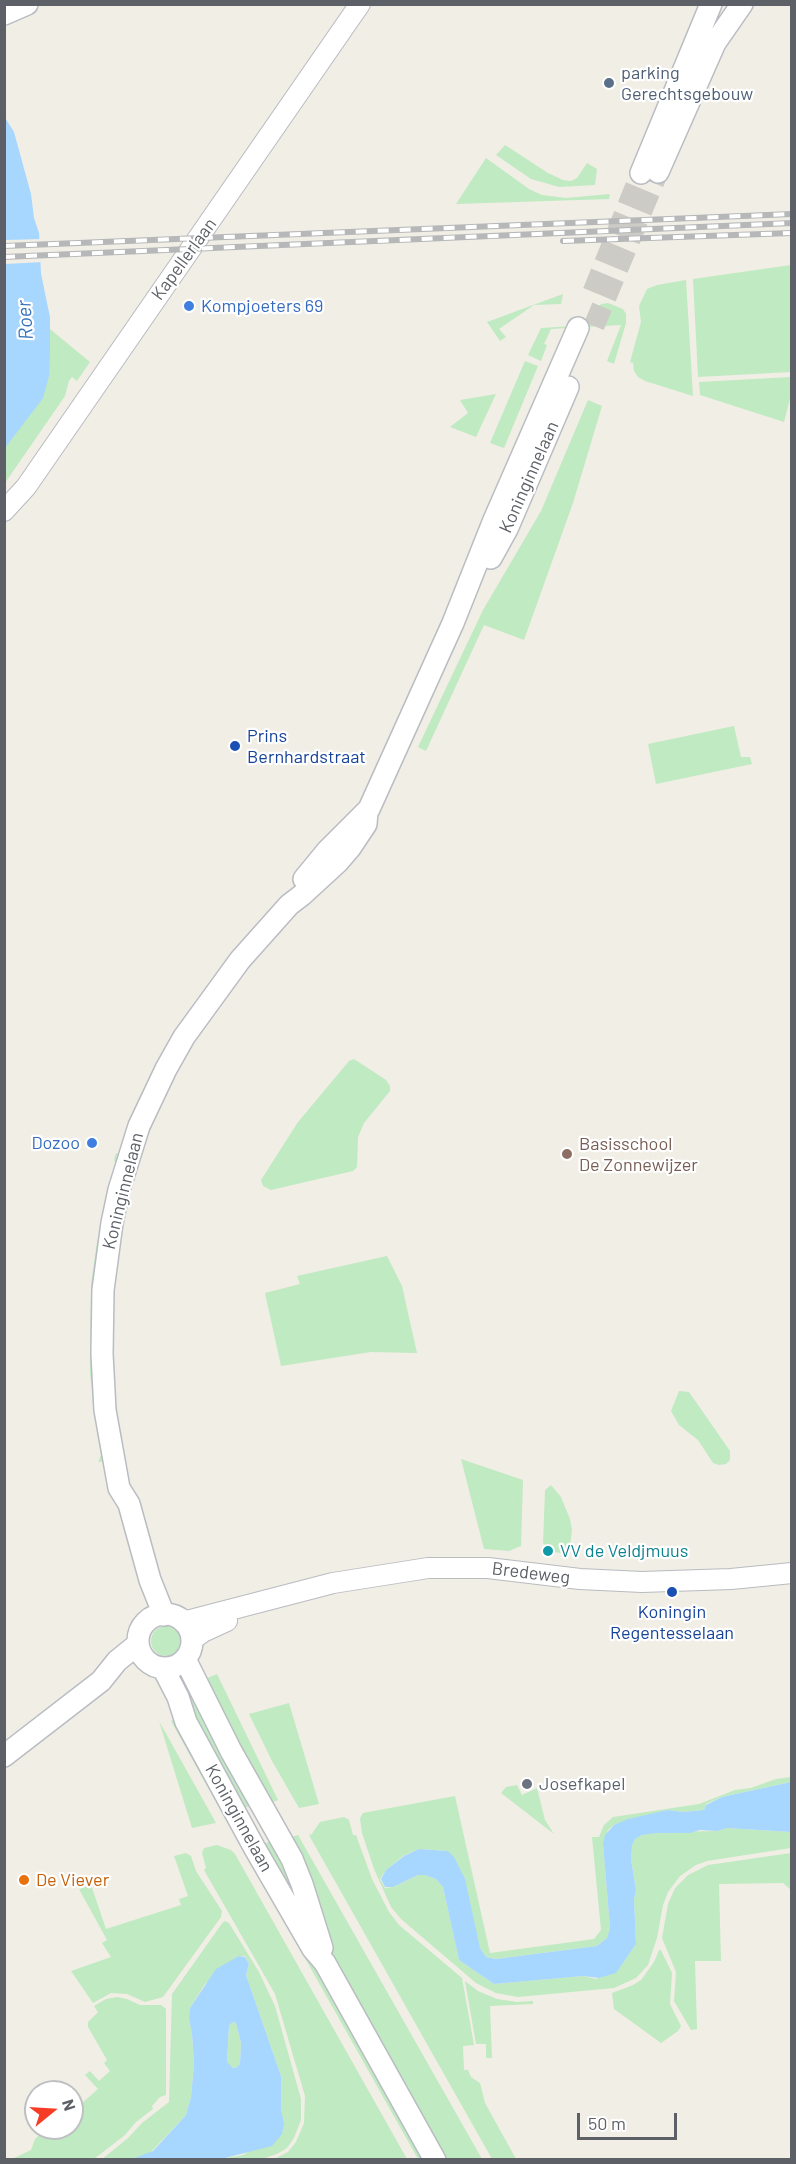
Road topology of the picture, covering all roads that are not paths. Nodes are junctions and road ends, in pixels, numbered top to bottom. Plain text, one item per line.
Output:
1 (27, 4) edge
2 (360, 4) edge
3 (711, 4) edge
4 (728, 4) edge
5 (742, 4) edge
6 (4, 14) edge
7 (715, 43) junction
8 (586, 327) tunnel mouth
9 (4, 511) edge
10 (792, 1573) edge
11 (174, 1632) junction
12 (150, 1658) junction
13 (4, 1755) edge
14 (325, 1963) junction
15 (435, 2160) edge

1 - 6 main road
2 - 9 street, Kapellerlaan
3 - 7 main road
4 - 7 main road
5 - 7 main road
8 - 11 main road, Koninginnelaan
10 - 11 street, Bredeweg
11 - 12 main road
11 - 12 main road
11 - 14 main road, Koninginnelaan
12 - 13 main road
12 - 14 main road, Koninginnelaan
14 - 15 main road, Koninginnelaan

